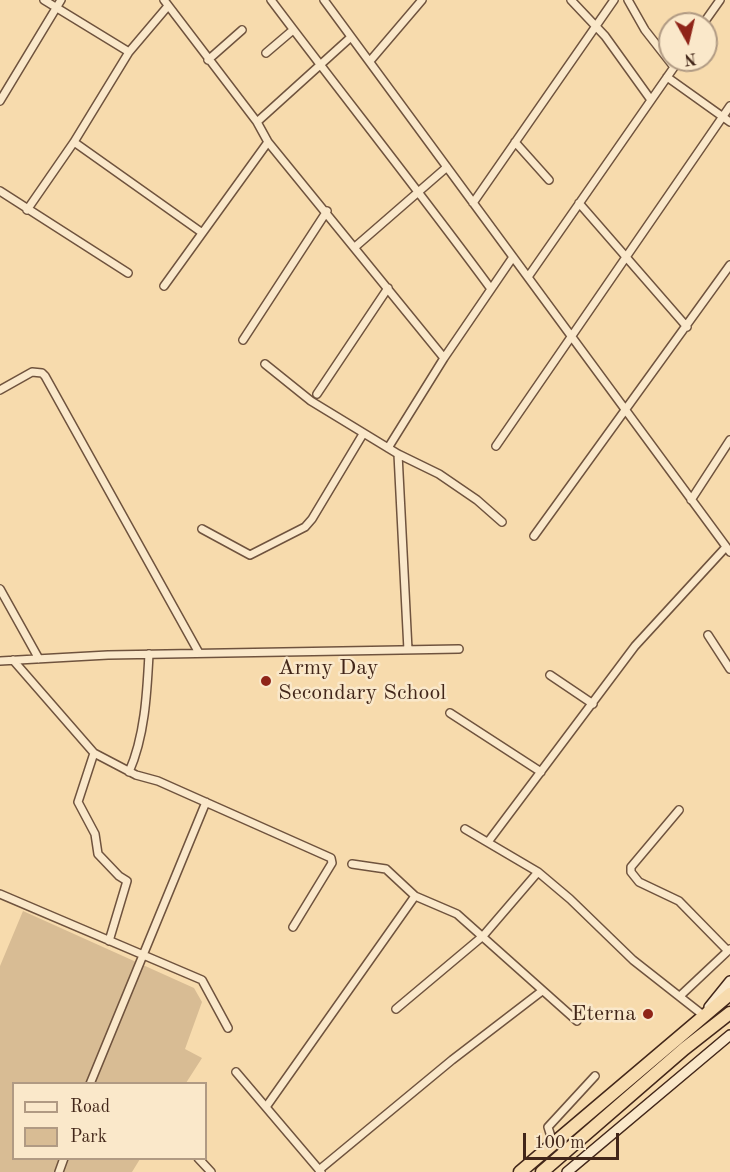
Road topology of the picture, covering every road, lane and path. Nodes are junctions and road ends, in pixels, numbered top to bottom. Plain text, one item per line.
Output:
1 (44, 0) edge
2 (61, 0) edge
3 (271, 0) edge
4 (324, 0) edge
5 (422, 0) edge
6 (571, 0) edge
7 (614, 0) edge
8 (628, 0) edge
9 (166, 3) edge
10 (56, 9) junction
11 (596, 26) junction
12 (242, 30) dead end
13 (293, 30) junction
14 (351, 37) junction
15 (658, 45) edge
16 (129, 52) junction
17 (267, 53) dead end
18 (208, 60) junction
19 (370, 61) junction
20 (318, 66) junction
21 (670, 72) edge
22 (667, 77) junction
23 (651, 100) junction
24 (0, 101) edge
25 (730, 106) edge
26 (723, 117) junction
27 (257, 122) junction
28 (730, 122) edge
29 (74, 142) junction
30 (268, 142) junction
31 (515, 142) junction
32 (447, 167) junction
33 (549, 180) dead end
34 (0, 191) edge
35 (419, 191) junction
36 (473, 203) junction
37 (579, 203) junction
38 (27, 210) junction
39 (327, 212) junction
40 (201, 232) junction
41 (355, 247) junction
42 (513, 257) junction
43 (627, 257) junction
44 (730, 265) edge
45 (128, 273) dead end
46 (528, 277) junction
47 (164, 286) dead end
48 (388, 288) junction
49 (491, 290) junction
50 (687, 327) junction
51 (571, 336) junction
52 (243, 340) dead end
53 (444, 358) junction
54 (265, 364) dead end
55 (0, 390) edge
56 (317, 394) dead end
57 (624, 410) junction
58 (363, 434) junction
59 (730, 440) edge
60 (496, 446) dead end
61 (388, 448) junction
62 (398, 454) junction
63 (691, 500) junction
64 (502, 522) dead end
65 (202, 529) dead end
66 (534, 536) dead end
67 (728, 550) edge
68 (0, 589) edge
69 (708, 635) dead end
70 (459, 649) dead end
71 (408, 650) junction
72 (199, 653) junction
73 (149, 654) junction
74 (39, 658) junction
75 (13, 660) junction
76 (0, 661) edge
77 (730, 669) edge
78 (550, 675) dead end
79 (593, 704) junction
80 (450, 713) dead end
81 (94, 753) junction
82 (129, 772) junction
83 (541, 772) junction
84 (206, 802) junction
85 (679, 810) dead end
86 (465, 829) dead end
87 (488, 842) junction
88 (352, 864) dead end
89 (538, 872) junction
90 (0, 894) edge
91 (416, 896) junction
92 (293, 927) dead end
93 (483, 936) junction
94 (110, 941) junction
95 (729, 950) edge
96 (143, 955) junction
97 (730, 981) edge
98 (542, 991) junction
99 (730, 994) edge
100 (680, 996) junction
101 (396, 1009) dead end
102 (730, 1014) edge
103 (703, 1015) junction
104 (577, 1021) dead end
105 (228, 1028) dead end
106 (730, 1035) edge
107 (236, 1071) dead end
108 (595, 1076) dead end
109 (90, 1082) edge
110 (266, 1107) junction
111 (553, 1143) junction
112 (200, 1160) edge
113 (320, 1171) edge
114 (211, 1172) edge
115 (520, 1172) edge
116 (543, 1172) edge
117 (567, 1172) edge

1 - 10 street
2 - 10 street
3 - 13 street
4 - 14 street
5 - 19 street
6 - 11 street
7 - 11 street
8 - 15 street
9 - 16 street
9 - 18 street
10 - 16 street
10 - 24 street
11 - 23 street
11 - 31 street
12 - 18 street
13 - 17 street
13 - 20 street
14 - 19 street
14 - 20 street
16 - 29 street
18 - 27 street
19 - 32 street
20 - 27 street
20 - 35 street
21 - 22 street
22 - 23 street
22 - 26 street
23 - 37 street
25 - 26 street
26 - 28 street
26 - 43 street
27 - 30 street
29 - 38 street
29 - 40 street
30 - 39 street
30 - 40 street
31 - 33 street
31 - 36 street
32 - 35 street
32 - 36 street
34 - 38 street
35 - 41 street
35 - 49 street
36 - 42 street
37 - 43 street
37 - 46 street
38 - 45 street
39 - 41 street
39 - 52 street
40 - 47 street
41 - 48 street
42 - 46 street
42 - 49 street
43 - 50 street
43 - 51 street
44 - 50 street
46 - 51 street
48 - 53 street
48 - 56 street
49 - 53 street
50 - 57 street
51 - 57 street
51 - 60 street
53 - 61 street
54 - 58 street
55 - 72 street
57 - 63 street
57 - 66 street
58 - 61 street
58 - 65 street
59 - 63 street
61 - 62 street
62 - 64 street
62 - 71 street
63 - 67 street
67 - 79 street
68 - 74 street
69 - 77 street
70 - 71 street
71 - 72 street
72 - 73 street
73 - 74 street
73 - 82 street
74 - 75 street
75 - 76 street
75 - 81 street
78 - 79 street
79 - 83 street
80 - 83 street
81 - 82 street
81 - 94 street
82 - 84 street
83 - 87 street
84 - 92 street
84 - 96 street
85 - 95 street
86 - 87 street
87 - 89 street
88 - 91 street
89 - 93 street
89 - 100 street
90 - 94 street
91 - 93 street
91 - 110 street
93 - 98 street
93 - 101 street
94 - 96 street
95 - 100 street
96 - 105 street
96 - 109 street
97 - 103 main road
98 - 104 street
98 - 113 street
99 - 103 highway
100 - 103 street
102 - 116 highway
103 - 111 highway
106 - 117 main road
107 - 110 street
108 - 111 street
110 - 113 street
111 - 115 highway
112 - 114 street

